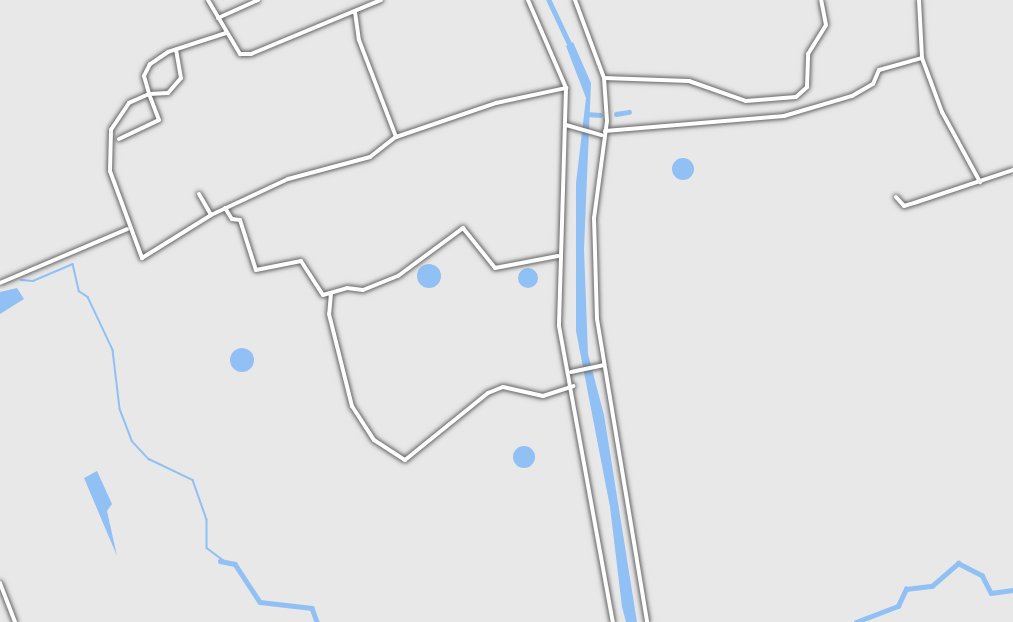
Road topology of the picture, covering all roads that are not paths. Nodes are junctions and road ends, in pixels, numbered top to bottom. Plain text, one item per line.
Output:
1 (208, 0) edge
2 (258, 0) edge
3 (381, 0) edge
4 (528, 0) edge
5 (575, 0) edge
6 (821, 0) edge
7 (919, 0) edge
8 (355, 12) junction
9 (218, 18) junction
10 (226, 33) junction
11 (177, 49) junction
12 (922, 58) junction
13 (604, 78) junction
14 (566, 88) junction
15 (148, 94) junction
16 (566, 125) junction
17 (604, 133) junction
18 (396, 137) junction
19 (119, 139) dead end
20 (1013, 170) edge
21 (980, 182) junction
22 (199, 194) dead end
23 (896, 197) dead end
24 (225, 208) junction
25 (211, 215) junction
26 (127, 229) junction
27 (558, 256) junction
28 (0, 283) edge
29 (332, 292) junction
30 (604, 365) junction
31 (571, 372) junction
32 (573, 387) junction
33 (0, 583) edge
34 (15, 622) edge
35 (613, 622) edge
36 (647, 622) edge

1 - 9 street
2 - 9 street
3 - 8 street
4 - 14 street
5 - 13 street
6 - 13 street
7 - 12 street
8 - 10 street
8 - 18 street
9 - 10 street
10 - 11 street
11 - 15 street
11 - 15 street
12 - 17 street
12 - 21 street
13 - 17 street
14 - 16 street
14 - 18 street
15 - 19 street
15 - 26 street
16 - 17 street
16 - 27 street
17 - 30 street
18 - 24 street
20 - 21 street
21 - 23 street
22 - 25 street
24 - 25 street
24 - 29 street
25 - 26 street
26 - 28 street
27 - 29 street
27 - 31 street
29 - 32 street
30 - 31 street
30 - 36 street
31 - 32 street
32 - 35 street
33 - 34 street

